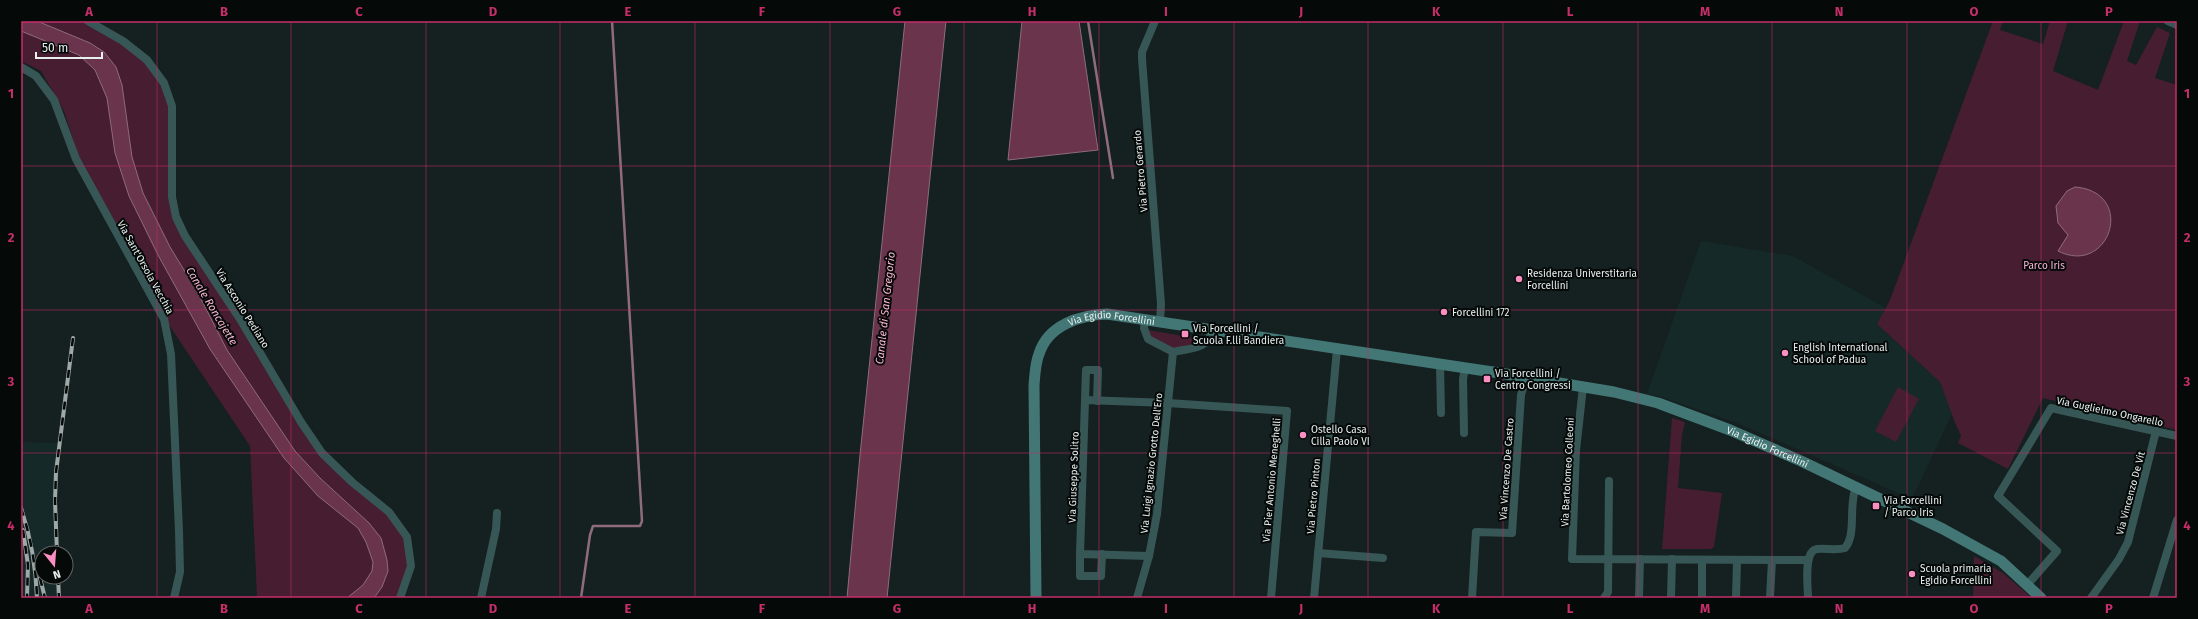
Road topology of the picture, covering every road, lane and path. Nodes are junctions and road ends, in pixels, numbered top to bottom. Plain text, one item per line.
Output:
1 (88, 21) edge
2 (1155, 21) edge
3 (2168, 21) edge
4 (2177, 25) edge
5 (21, 67) edge
6 (1145, 320) junction
7 (1160, 323) junction
8 (1212, 331) junction
9 (1337, 349) junction
10 (1173, 352) junction
11 (1440, 364) junction
12 (1465, 368) junction
13 (1526, 377) junction
14 (1583, 387) junction
15 (1085, 400) junction
16 (1097, 401) junction
17 (1168, 403) junction
18 (1441, 413) dead end
19 (2156, 431) junction
20 (1464, 433) dead end
21 (2177, 436) edge
22 (1609, 481) dead end
23 (1856, 487) junction
24 (497, 513) dead end
25 (2177, 520) edge
26 (1318, 553) junction
27 (1080, 554) junction
28 (1102, 554) junction
29 (1149, 556) junction
30 (1383, 558) dead end
31 (1608, 558) junction
32 (1640, 559) junction
33 (1672, 559) junction
34 (1702, 560) junction
35 (1737, 560) junction
36 (1772, 560) junction
37 (1807, 560) junction
38 (2027, 585) junction
39 (174, 598) edge
40 (400, 598) edge
41 (481, 598) edge
42 (1036, 598) edge
43 (1137, 598) edge
44 (1271, 598) edge
45 (1314, 598) edge
46 (1472, 598) edge
47 (1604, 598) edge
48 (1639, 598) edge
49 (1671, 598) edge
50 (1702, 598) edge
51 (1736, 598) edge
52 (1770, 598) edge
53 (1808, 598) edge
54 (2041, 598) edge
55 (2091, 598) edge
56 (2153, 598) edge

1 - 40 street, Via Asconio Pediano
2 - 7 street, Via Pietro Gerardo
3 - 4 street
5 - 39 street, Via Sant'Orsola Vecchia
6 - 7 street, Via Egidio Forcellini
6 - 10 street
6 - 42 street, Via Egidio Forcellini
7 - 8 street, Via Egidio Forcellini
8 - 9 street, Via Egidio Forcellini
8 - 10 street
9 - 11 street, Via Egidio Forcellini
9 - 26 street, Via Pietro Pinton
10 - 17 street, Via Luigi Ignazio Grotto Dell'Ero
11 - 12 street, Via Egidio Forcellini
11 - 18 street
12 - 13 street, Via Egidio Forcellini
12 - 20 street
13 - 14 street, Via Egidio Forcellini
13 - 46 street, Via Vincenzo De Castro
14 - 23 street, Via Egidio Forcellini
14 - 31 street, Via Bartolomeo Colleoni
15 - 16 street
15 - 16 street, Via Giuseppe Solitro
15 - 27 street, Via Giuseppe Solitro
16 - 17 street
17 - 29 street, Via Luigi Ignazio Grotto Dell'Ero
17 - 44 street, Via Pier Antonio Meneghelli
19 - 21 street, Via Guglielmo Ongarello
19 - 38 street, Via Guglielmo Ongarello
19 - 55 street, Via Vincenzo De Vit
22 - 31 street
23 - 37 street
23 - 38 street, Via Egidio Forcellini
24 - 41 street
25 - 56 street
26 - 30 street
26 - 45 street, Via Pietro Pinton
27 - 28 street
27 - 28 street, Via Giuseppe Solitro
28 - 29 street
29 - 43 street, Via Luigi Ignazio Grotto Dell'Ero
31 - 32 street
31 - 47 street
32 - 33 street
32 - 48 street
33 - 34 street
33 - 49 street
34 - 35 street
34 - 50 street
35 - 36 street
35 - 51 street
36 - 37 street
36 - 52 street
37 - 53 street
38 - 54 street, Via Egidio Forcellini

